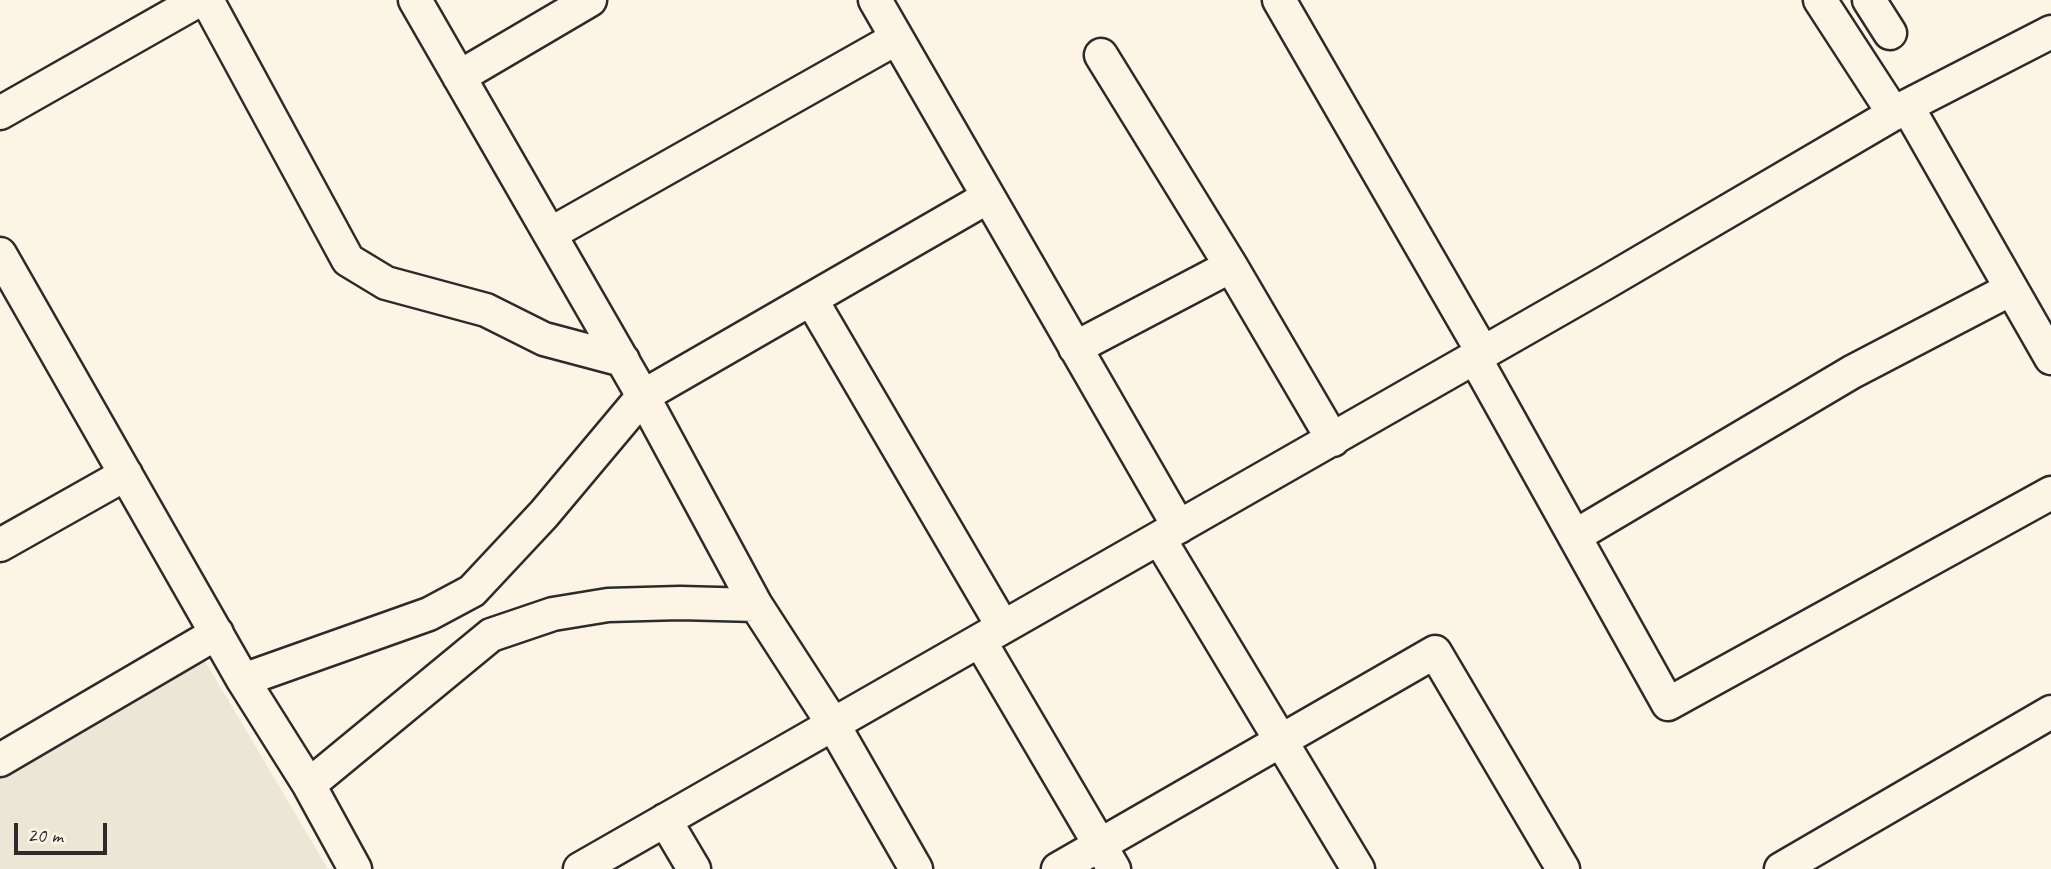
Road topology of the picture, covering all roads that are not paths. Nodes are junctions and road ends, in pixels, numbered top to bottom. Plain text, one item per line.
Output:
1 (199, 0) edge
2 (207, 0) edge
3 (415, 0) edge
4 (590, 0) edge
5 (875, 0) edge
6 (1820, 0) edge
7 (1869, 0) edge
8 (1283, 1) edge
9 (2051, 32) edge
10 (1890, 33) dead end
11 (897, 38) junction
12 (1101, 55) dead end
13 (459, 77) junction
14 (1901, 110) junction
15 (0, 113) edge
16 (988, 197) junction
17 (550, 234) junction
18 (0, 254) edge
19 (1231, 266) junction
20 (2011, 289) junction
21 (810, 299) junction
22 (1075, 348) junction
23 (1479, 355) junction
24 (2051, 358) edge
25 (623, 360) junction
26 (643, 396) junction
27 (1332, 440) junction
28 (126, 474) junction
29 (2051, 493) edge
30 (1169, 532) junction
31 (1575, 536) junction
32 (0, 545) edge
33 (472, 591) junction
34 (756, 605) junction
35 (217, 633) junction
36 (991, 634) junction
37 (491, 635) junction
38 (243, 680) junction
39 (2051, 712) edge
40 (833, 724) junction
41 (1281, 740) junction
42 (0, 760) edge
43 (309, 785) junction
44 (665, 820) junction
45 (1107, 857) edge
46 (355, 869) edge
47 (580, 869) edge
48 (694, 869) edge
49 (916, 869) edge
50 (1058, 869) edge
51 (1358, 869) edge
52 (1563, 869) edge
53 (1781, 869) edge

1 - 15 street
2 - 25 street
3 - 13 street
4 - 13 street
5 - 11 street
6 - 14 street
7 - 10 street
8 - 23 street
9 - 14 street
11 - 16 street
11 - 17 street
12 - 19 street
13 - 17 street
14 - 20 street
14 - 23 street
16 - 21 street
16 - 22 street
17 - 25 street
18 - 28 street
19 - 22 street
19 - 27 street
20 - 24 street
20 - 31 street
21 - 26 street
21 - 36 street
22 - 30 street
23 - 27 street
23 - 31 street
25 - 26 street
26 - 33 street
26 - 34 street
27 - 30 street
28 - 32 street
28 - 35 street
29 - 31 street
30 - 36 street
30 - 41 street
33 - 37 street
33 - 38 street
34 - 37 street
34 - 40 street
35 - 38 street
35 - 42 street
36 - 40 street
36 - 45 street
37 - 43 street
38 - 43 street
39 - 53 street
40 - 44 street
40 - 49 street
41 - 45 street
41 - 51 street
41 - 52 street
43 - 46 street
44 - 47 street
44 - 48 street
45 - 50 street

